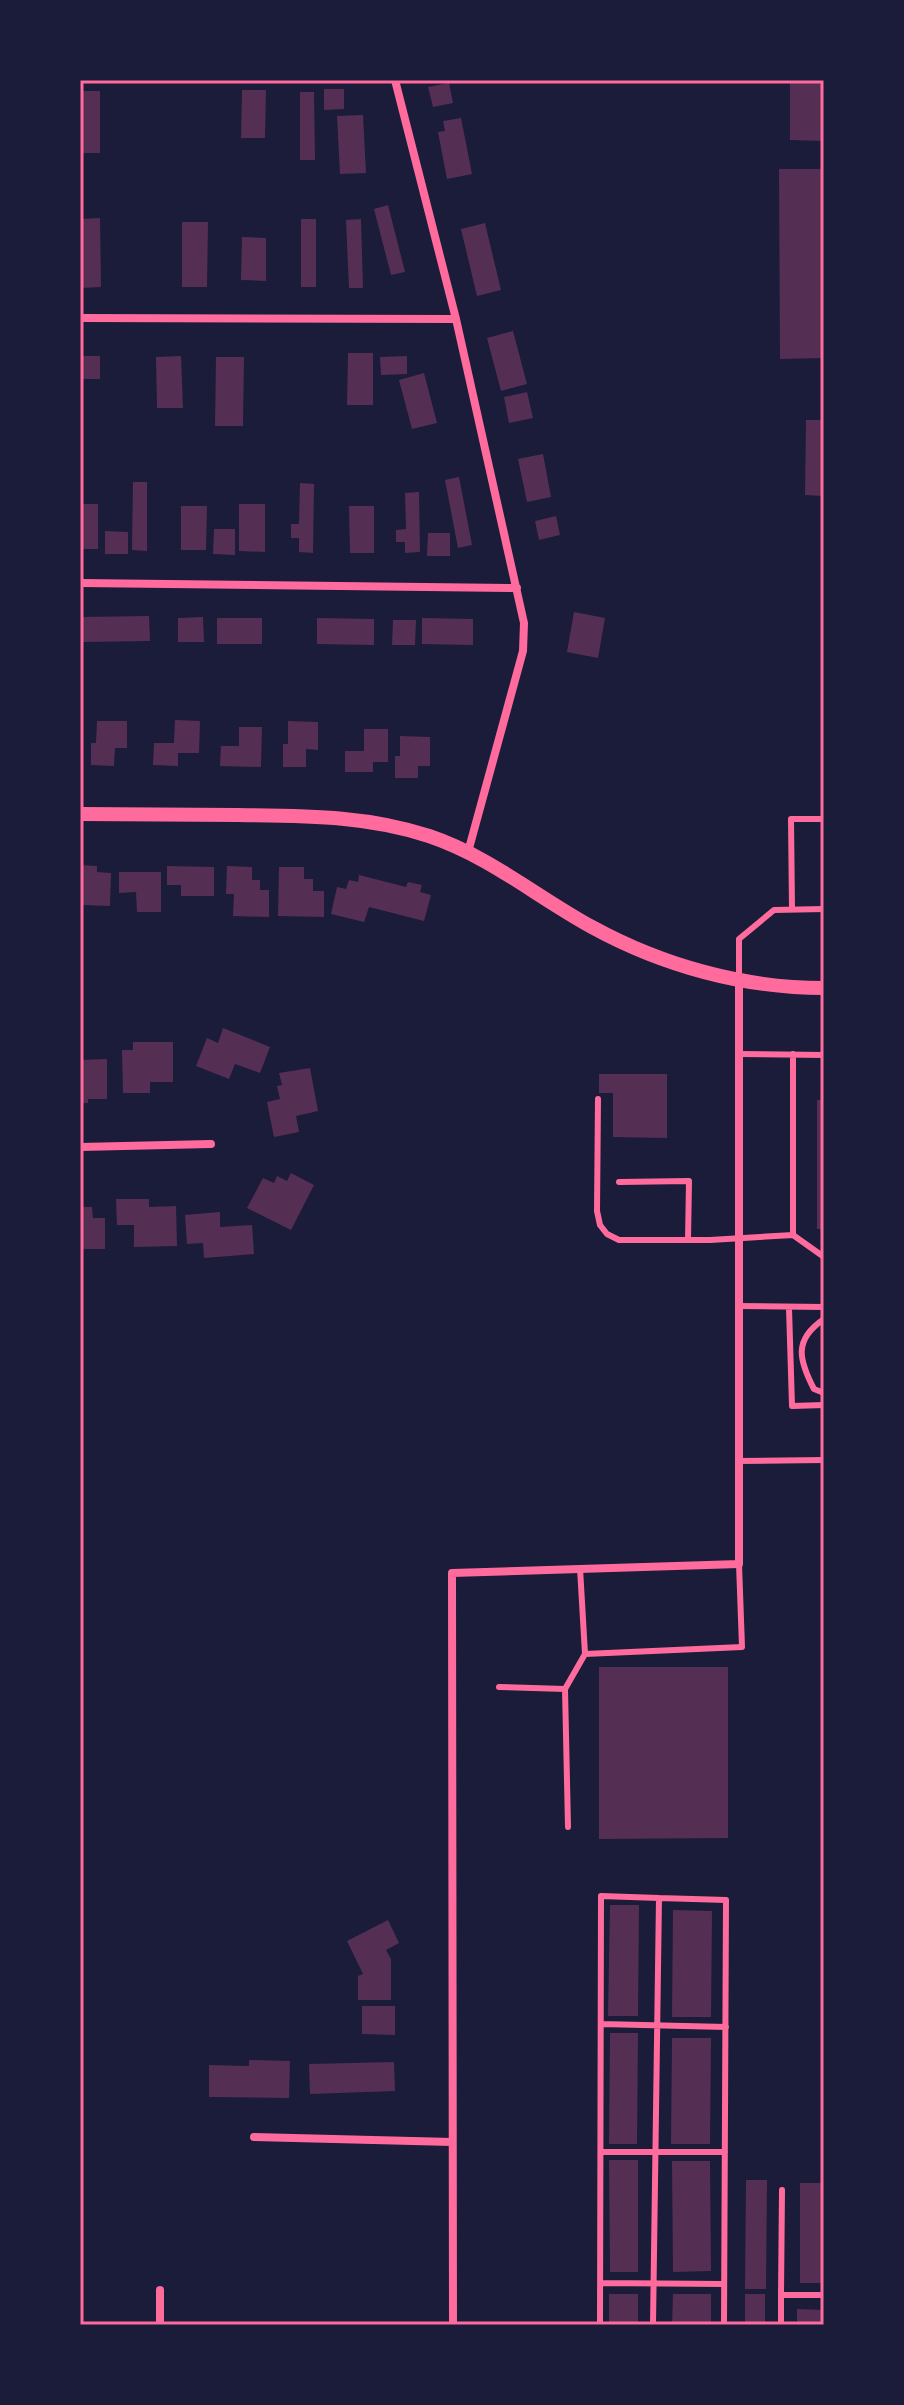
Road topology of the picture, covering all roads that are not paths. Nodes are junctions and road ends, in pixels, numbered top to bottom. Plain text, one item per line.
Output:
1 (395, 80) edge
2 (80, 318) edge
3 (456, 319) junction
4 (80, 583) edge
5 (517, 588) junction
6 (80, 814) edge
7 (824, 819) edge
8 (468, 852) junction
9 (792, 909) junction
10 (824, 909) edge
11 (739, 980) junction
12 (824, 988) edge
13 (739, 1054) junction
14 (793, 1054) junction
15 (824, 1055) edge
16 (598, 1099) dead end
17 (211, 1144) dead end
18 (80, 1147) edge
19 (619, 1182) dead end
20 (793, 1235) junction
21 (738, 1238) junction
22 (688, 1240) junction
23 (824, 1257) edge
24 (738, 1306) junction
25 (824, 1307) edge
26 (789, 1308) junction
27 (824, 1319) edge
28 (824, 1393) edge
29 (824, 1405) edge
30 (824, 1460) edge
31 (739, 1461) junction
32 (739, 1564) junction
33 (580, 1568) junction
34 (585, 1654) junction
35 (499, 1687) dead end
36 (565, 1689) junction
37 (568, 1827) dead end
38 (659, 1898) junction
39 (601, 2024) junction
40 (658, 2026) junction
41 (726, 2027) junction
42 (254, 2137) dead end
43 (452, 2142) junction
44 (601, 2152) junction
45 (656, 2152) junction
46 (725, 2152) junction
47 (782, 2190) dead end
48 (600, 2283) junction
49 (654, 2284) junction
50 (724, 2284) junction
51 (160, 2290) dead end
52 (781, 2295) junction
53 (824, 2295) edge
54 (160, 2325) edge
55 (453, 2325) edge
56 (600, 2325) edge
57 (653, 2325) edge
58 (724, 2325) edge
59 (781, 2325) edge

1 - 3 street
2 - 3 street
3 - 5 street
4 - 5 street
5 - 8 street
6 - 8 street
7 - 9 lane
8 - 11 street
9 - 10 lane
9 - 11 lane
11 - 12 street
11 - 13 street
13 - 14 lane
13 - 21 street
14 - 15 lane
14 - 20 lane
16 - 22 lane
17 - 18 street
19 - 22 lane
20 - 21 lane
20 - 23 lane
21 - 22 lane
21 - 24 street
24 - 26 lane
24 - 31 street
25 - 26 lane
26 - 29 lane
27 - 28 lane
30 - 31 lane
31 - 32 street
32 - 33 street
32 - 34 lane
33 - 34 lane
33 - 43 street
34 - 36 lane
35 - 36 lane
36 - 37 lane
38 - 39 lane
38 - 40 lane
38 - 41 lane
39 - 40 lane
39 - 44 lane
40 - 41 lane
40 - 45 lane
41 - 46 lane
42 - 43 street
43 - 55 street
44 - 45 lane
44 - 48 lane
45 - 46 lane
45 - 49 lane
46 - 50 lane
47 - 52 lane
48 - 49 lane
48 - 56 lane
49 - 50 lane
49 - 57 lane
50 - 58 lane
51 - 54 street
52 - 53 lane
52 - 59 lane

